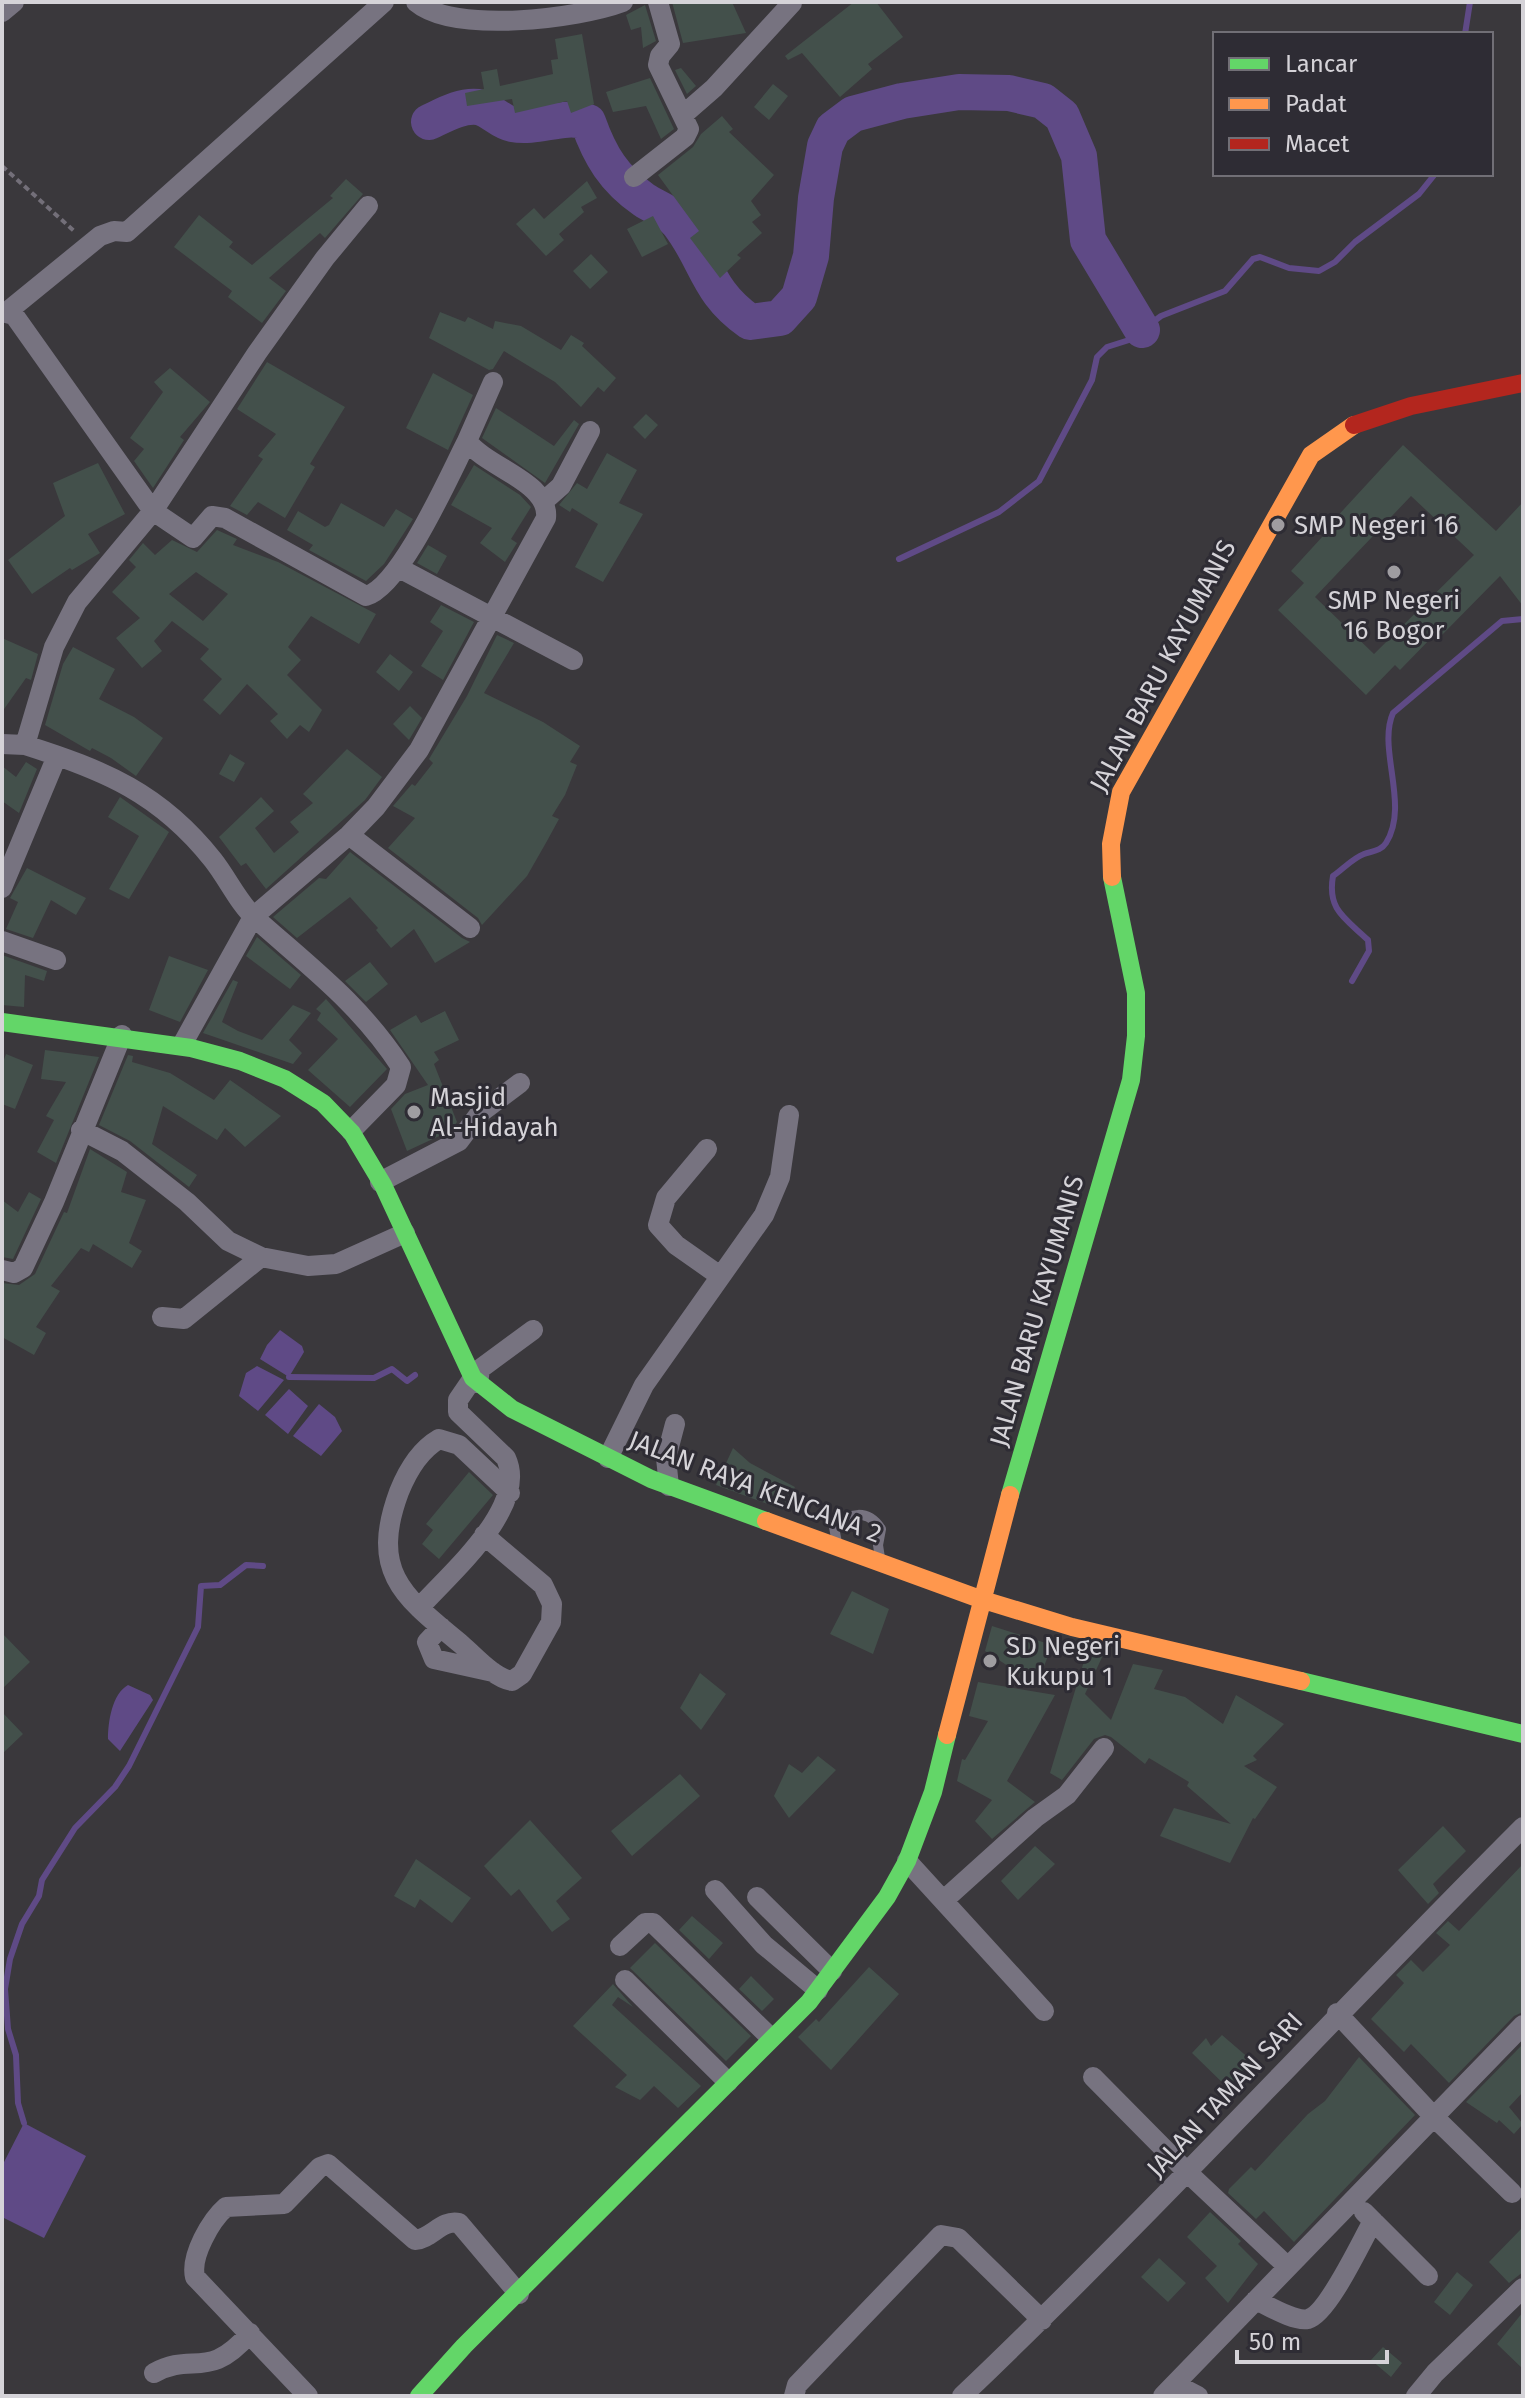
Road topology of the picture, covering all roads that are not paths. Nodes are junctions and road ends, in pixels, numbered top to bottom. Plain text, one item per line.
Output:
1 (14, 2) edge
2 (384, 2) edge
3 (416, 2) edge
4 (623, 2) edge
5 (658, 2) edge
6 (792, 3) edge
7 (2, 12) edge
8 (683, 115) junction
9 (634, 177) dead end
10 (368, 206) dead end
11 (5, 312) edge
12 (493, 382) dead end
13 (1523, 383) edge
14 (590, 431) dead end
15 (467, 441) junction
16 (544, 501) junction
17 (153, 511) junction
18 (399, 568) junction
19 (491, 617) junction
20 (573, 660) dead end
21 (2, 744) edge
22 (25, 745) junction
23 (57, 756) junction
24 (349, 835) junction
25 (2, 888) edge
26 (253, 917) junction
27 (470, 928) dead end
28 (2, 941) edge
29 (56, 960) dead end
30 (2, 1022) edge
31 (122, 1035) junction
32 (183, 1043) junction
33 (520, 1083) dead end
34 (789, 1115) dead end
35 (81, 1130) junction
36 (351, 1131) junction
37 (707, 1149) dead end
38 (380, 1182) junction
39 (405, 1233) junction
40 (261, 1257) junction
41 (2, 1270) edge
42 (720, 1276) junction
43 (162, 1317) dead end
44 (533, 1330) dead end
45 (476, 1380) junction
46 (675, 1424) dead end
47 (608, 1458) junction
48 (669, 1486) junction
49 (510, 1493) junction
50 (484, 1535) junction
51 (838, 1548) junction
52 (882, 1564) junction
53 (980, 1599) junction
54 (419, 1608) junction
55 (441, 1627) junction
56 (495, 1673) junction
57 (1523, 1734) edge
58 (1104, 1748) dead end
59 (1523, 1827) edge
60 (907, 1861) junction
61 (715, 1890) dead end
62 (757, 1897) dead end
63 (944, 1900) junction
64 (620, 1946) dead end
65 (832, 1971) junction
66 (625, 1980) dead end
67 (818, 1990) junction
68 (1044, 2011) dead end
69 (1337, 2013) junction
70 (1520, 2035) edge
71 (771, 2038) junction
72 (1093, 2077) dead end
73 (728, 2082) junction
74 (1434, 2117) junction
75 (1188, 2173) junction
76 (1512, 2193) dead end
77 (1353, 2201) junction
78 (1373, 2221) junction
79 (1288, 2267) junction
80 (1428, 2276) dead end
81 (1523, 2288) edge
82 (519, 2294) junction
83 (1256, 2300) junction
84 (1042, 2320) junction
85 (250, 2333) junction
86 (154, 2373) dead end
87 (1169, 2390) edge
88 (308, 2396) edge
89 (419, 2396) edge
90 (794, 2396) edge
91 (962, 2396) edge
92 (1198, 2396) edge
93 (1416, 2396) edge

1 - 7 street
2 - 11 street
3 - 4 street
5 - 8 street
6 - 8 street
8 - 9 street
10 - 17 street
11 - 17 street
12 - 15 street
13 - 53 street, JALAN BARU KAYUMANIS
14 - 16 street
15 - 16 street
15 - 18 street
16 - 19 street
17 - 18 street
17 - 22 street
18 - 19 street
19 - 20 street
19 - 24 street
21 - 22 street
22 - 23 street
23 - 25 street
23 - 26 street
24 - 26 street
24 - 27 street
26 - 32 street
26 - 36 street
28 - 29 street
30 - 31 street, JALAN RAYA KENCANA 2
31 - 32 street, JALAN RAYA KENCANA 2
31 - 35 street
32 - 36 street, JALAN RAYA KENCANA 2
33 - 38 street
34 - 42 street
35 - 40 street
35 - 41 street
36 - 38 street, JALAN RAYA KENCANA 2
37 - 42 street
38 - 39 street, JALAN RAYA KENCANA 2
39 - 40 street
39 - 45 street, JALAN RAYA KENCANA 2
40 - 43 street
42 - 47 street
44 - 45 street
45 - 47 street, JALAN RAYA KENCANA 2
45 - 49 street
46 - 48 street
47 - 48 street, JALAN RAYA KENCANA 2
48 - 51 street, JALAN RAYA KENCANA 2
49 - 50 street
49 - 54 street
50 - 54 street
50 - 56 street
51 - 52 street, JALAN RAYA KENCANA 2
51 - 52 lane
52 - 53 street, JALAN RAYA KENCANA 2
53 - 57 street, JALAN RAYA KENCANA 2
53 - 60 street, JALAN BARU KAYUMANIS
54 - 55 street
55 - 56 street
55 - 56 street
58 - 63 street
59 - 69 street, JALAN TAMAN SARI
60 - 63 street
60 - 65 street, JALAN BARU KAYUMANIS
61 - 67 street
62 - 65 street
63 - 68 street
64 - 71 street
65 - 67 street, JALAN BARU KAYUMANIS
66 - 73 street
67 - 71 street, JALAN BARU KAYUMANIS
69 - 74 street
69 - 75 street, JALAN TAMAN SARI
70 - 74 street
71 - 73 street, JALAN BARU KAYUMANIS
72 - 75 street
73 - 82 street, JALAN BARU KAYUMANIS
74 - 76 street
74 - 77 street
75 - 79 street
75 - 84 street, JALAN TAMAN SARI
77 - 78 street
77 - 79 street
78 - 80 street
78 - 83 street
79 - 83 street
81 - 93 street
82 - 85 street
82 - 89 street, JALAN BARU KAYUMANIS
83 - 87 street
84 - 90 street
84 - 91 street, JALAN TAMAN SARI
85 - 86 street
85 - 88 street
87 - 92 street

